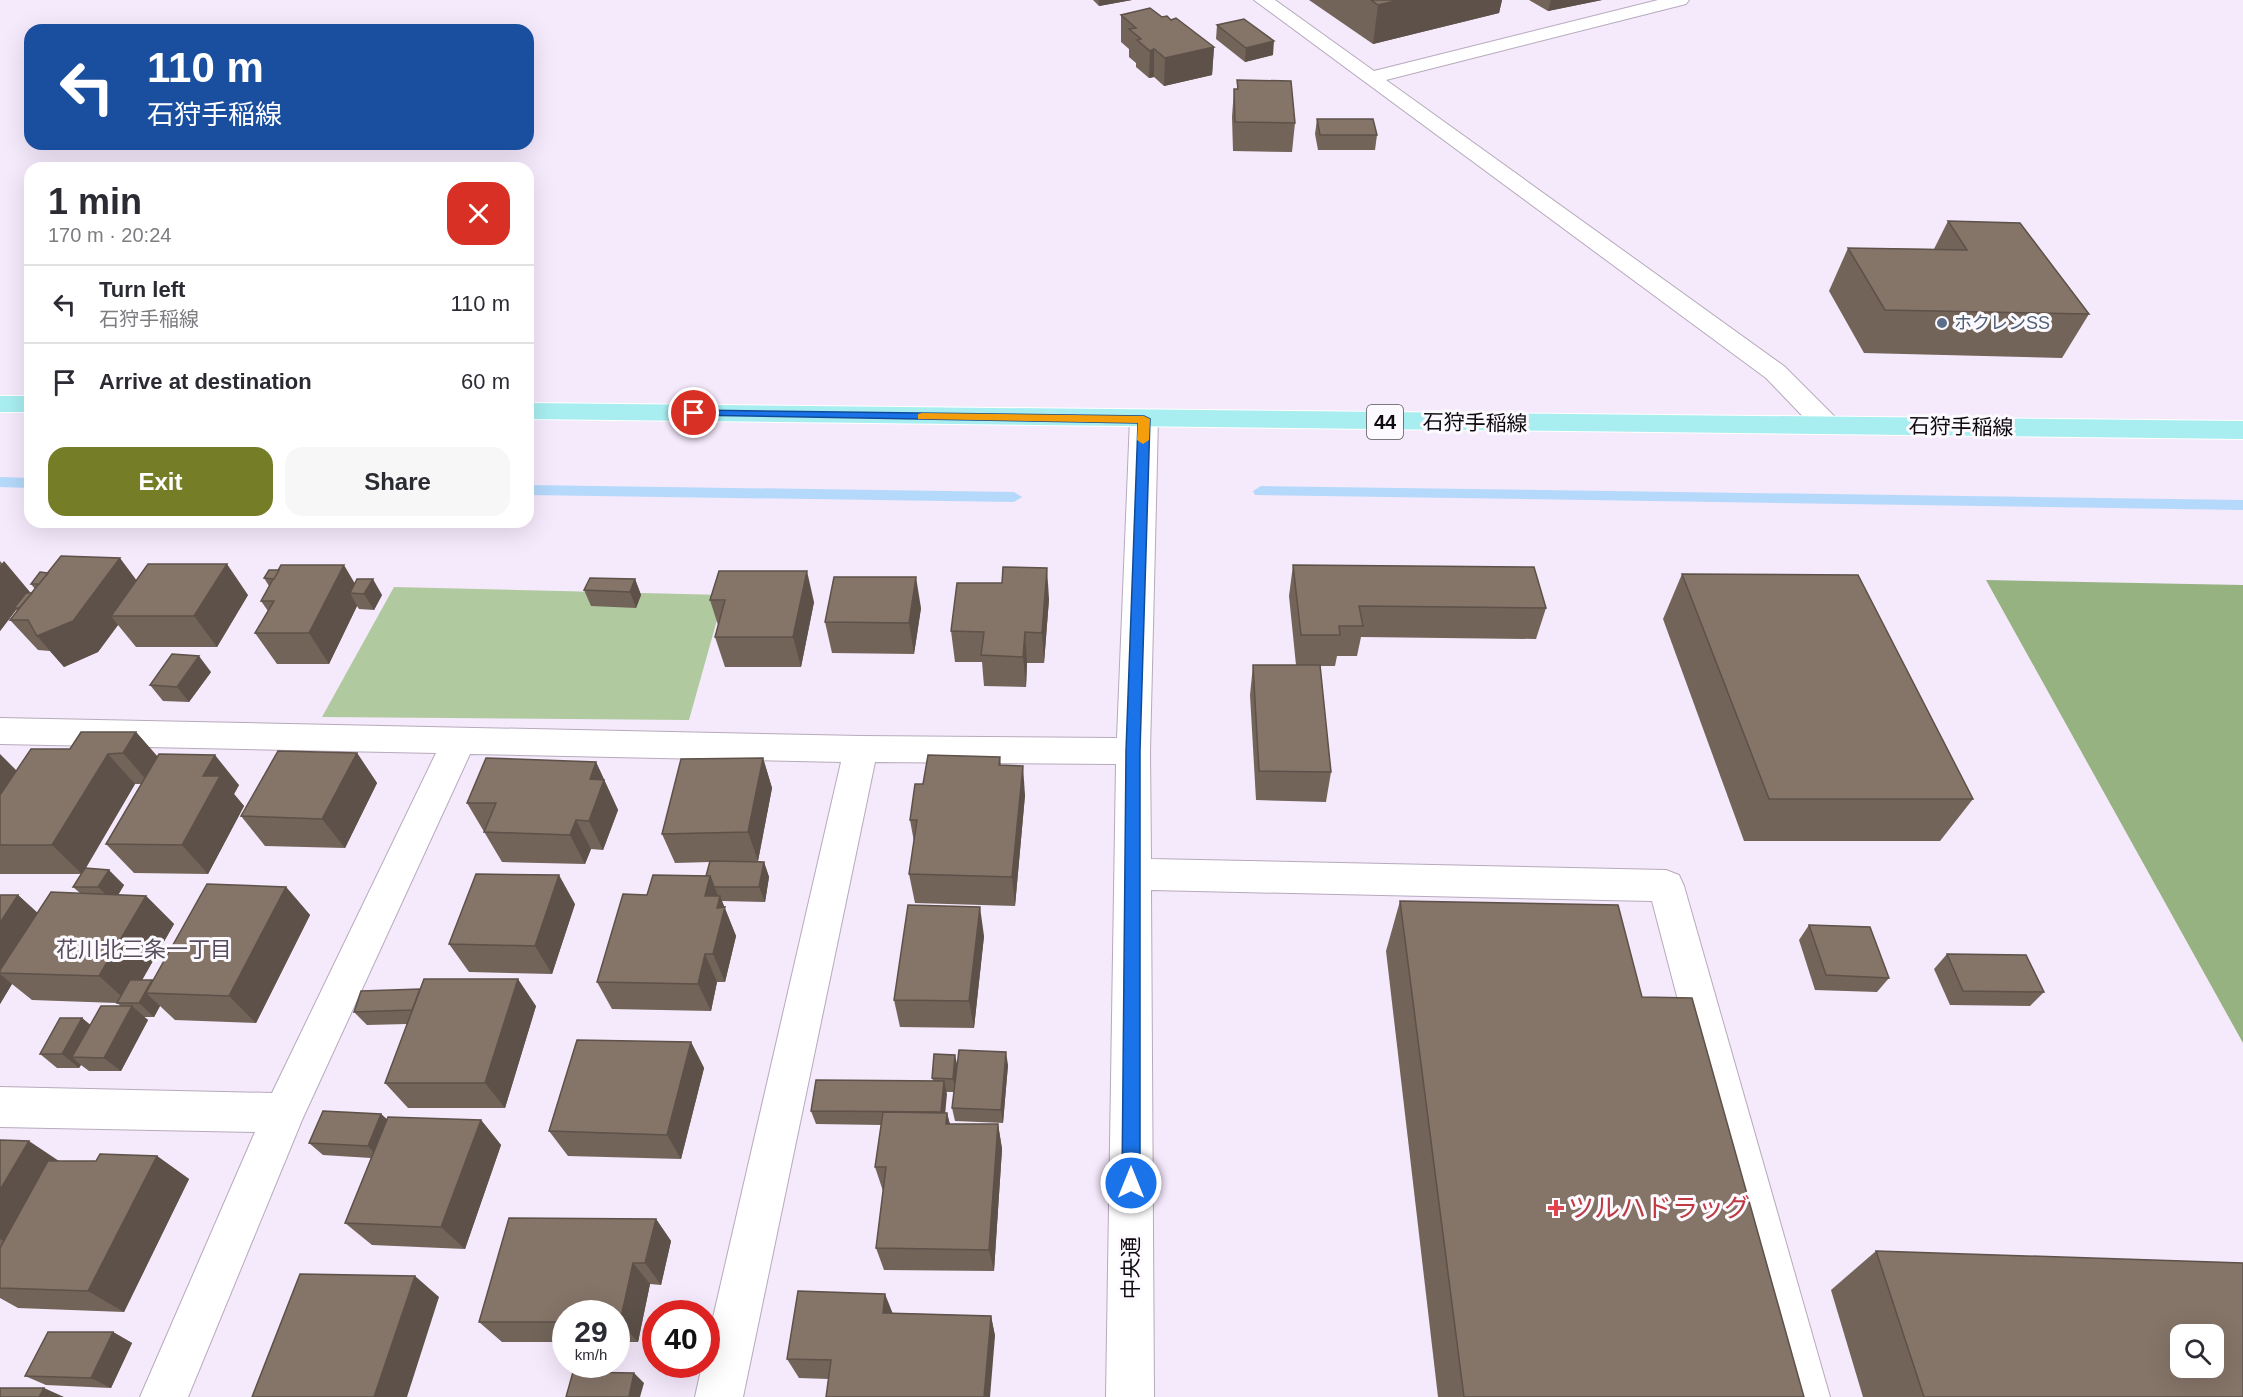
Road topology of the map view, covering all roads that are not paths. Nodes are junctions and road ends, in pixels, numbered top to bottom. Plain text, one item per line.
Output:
1 (1263, 0) edge
2 (1680, 0) edge
3 (1370, 78) junction
4 (0, 404) edge
5 (24, 404) edge
6 (534, 411) edge
7 (1144, 419) junction
8 (1828, 426) junction
9 (2243, 430) edge
10 (0, 731) edge
11 (460, 739) junction
12 (861, 749) junction
13 (1133, 751) junction
14 (1132, 874) junction
15 (0, 1107) edge
16 (284, 1113) junction
17 (164, 1397) edge
18 (720, 1397) edge
19 (1130, 1397) edge
20 (1806, 1397) edge

1 - 3 street
2 - 3 street
3 - 8 street
4 - 5 main road
6 - 7 main road, 石狩手稲線 / 44
7 - 8 main road, 石狩手稲線 / 44
7 - 13 street, 中央通
8 - 9 main road, 石狩手稲線 / 44
10 - 11 street
11 - 12 street
11 - 16 street
12 - 13 street
12 - 18 street
13 - 14 street, 中央通
14 - 19 street, 中央通
14 - 20 street
15 - 16 street
16 - 17 street

